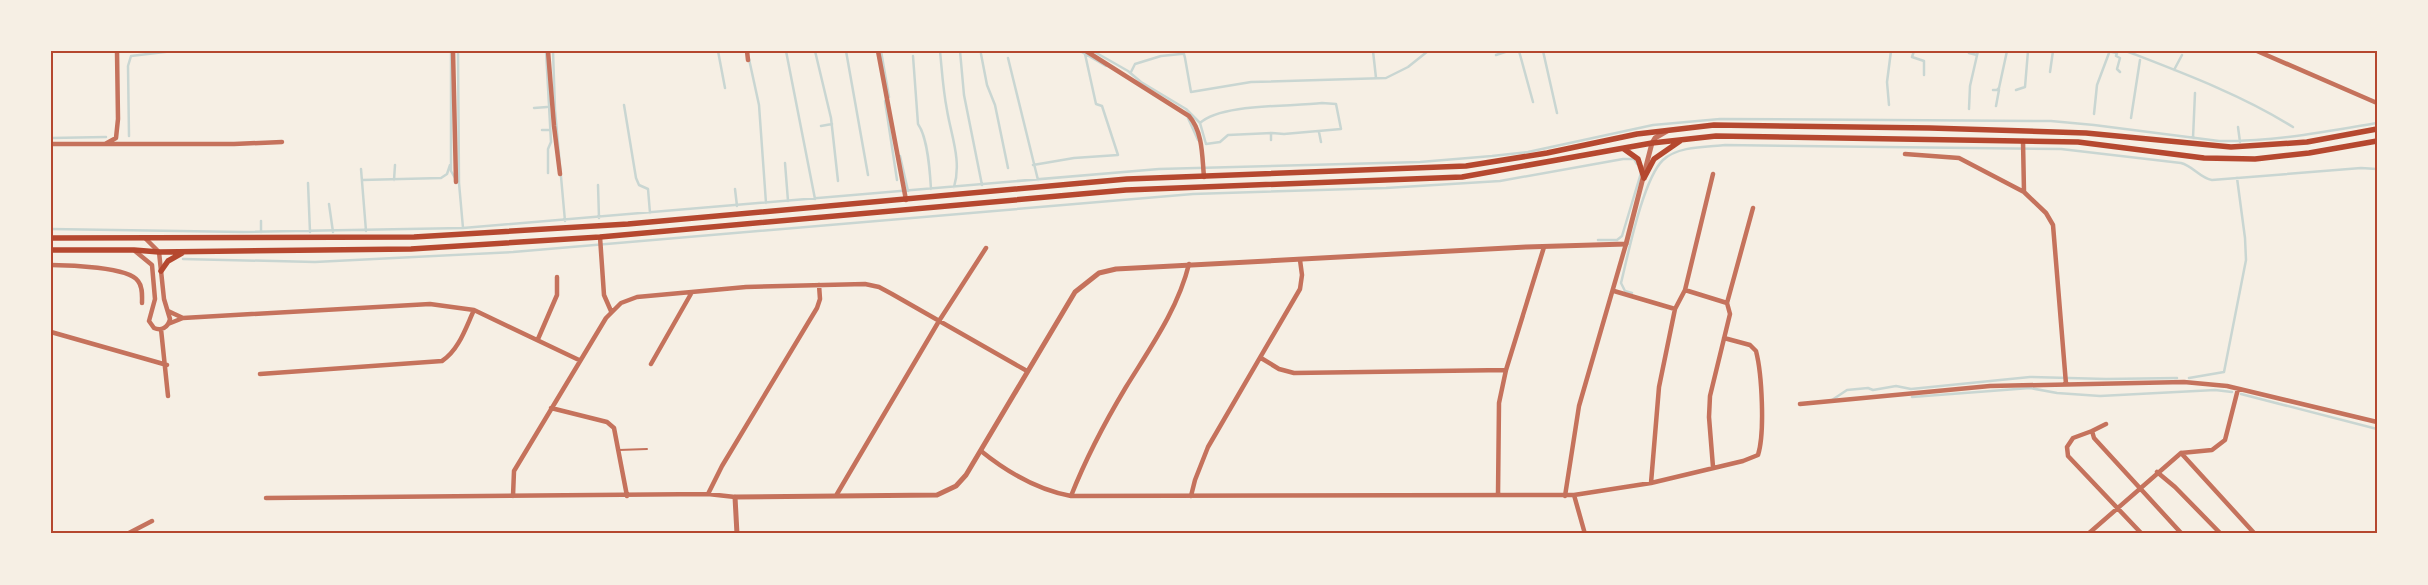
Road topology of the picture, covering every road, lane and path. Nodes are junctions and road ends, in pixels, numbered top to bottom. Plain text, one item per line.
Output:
1 (117, 51) edge
2 (453, 51) edge
3 (548, 51) edge
4 (747, 51) edge
5 (878, 51) edge
6 (1086, 51) edge
7 (2256, 51) edge
8 (748, 60) dead end
9 (2377, 103) edge
10 (1668, 130) junction
11 (2377, 130) edge
12 (1681, 140) junction
13 (2023, 141) junction
14 (2377, 141) edge
15 (282, 142) dead end
16 (1652, 143) junction
17 (51, 144) edge
18 (106, 144) junction
19 (1624, 149) junction
20 (1905, 154) dead end
21 (560, 174) dead end
22 (1713, 174) dead end
23 (1204, 177) junction
24 (1644, 178) junction
25 (456, 182) dead end
26 (2024, 192) junction
27 (906, 200) junction
28 (1752, 208) dead end
29 (51, 238) edge
30 (145, 238) junction
31 (600, 238) junction
32 (1626, 244) junction
33 (1544, 247) junction
34 (986, 248) dead end
35 (51, 250) edge
36 (134, 250) junction
37 (159, 252) junction
38 (184, 252) junction
39 (1300, 260) junction
40 (1188, 264) junction
41 (51, 265) edge
42 (161, 271) junction
43 (557, 277) dead end
44 (819, 285) junction
45 (1614, 290) junction
46 (1685, 290) junction
47 (692, 292) junction
48 (142, 303) dead end
49 (1728, 303) junction
50 (1675, 309) junction
51 (474, 310) junction
52 (168, 311) junction
53 (612, 311) junction
54 (183, 318) junction
55 (939, 321) junction
56 (168, 324) junction
57 (162, 329) junction
58 (51, 332) edge
59 (1724, 338) junction
60 (538, 339) junction
61 (1261, 358) junction
62 (579, 360) junction
63 (651, 364) dead end
64 (166, 365) junction
65 (1506, 370) junction
66 (1027, 371) junction
67 (260, 374) dead end
68 (2066, 384) junction
69 (2238, 389) junction
70 (168, 396) dead end
71 (1800, 404) dead end
72 (551, 408) junction
73 (2377, 422) edge
74 (2106, 424) dead end
75 (2092, 431) junction
76 (647, 449) dead end
77 (619, 450) junction
78 (981, 451) junction
79 (2181, 453) junction
80 (1713, 467) junction
81 (2157, 472) junction
82 (1651, 483) junction
83 (2140, 487) junction
84 (708, 494) junction
85 (838, 494) junction
86 (1498, 495) junction
87 (1574, 495) junction
88 (513, 496) junction
89 (627, 496) junction
90 (1071, 496) junction
91 (1191, 496) junction
92 (1565, 496) junction
93 (735, 497) junction
94 (266, 498) dead end
95 (2118, 508) junction
96 (152, 521) dead end
97 (127, 534) edge
98 (737, 534) edge
99 (1585, 534) edge
100 (2088, 534) edge
101 (2142, 534) edge
102 (2182, 534) edge
103 (2221, 534) edge
104 (2255, 534) edge

1 - 18 street
2 - 25 street
3 - 21 street
4 - 8 street
5 - 27 street
6 - 23 street
7 - 9 street
10 - 11 main road
10 - 16 street
10 - 23 main road
12 - 13 main road
12 - 16 main road
12 - 24 main road
13 - 14 main road
13 - 26 street
15 - 18 street
16 - 19 main road
16 - 24 street
17 - 18 street
19 - 24 main road
19 - 31 main road
20 - 26 street
22 - 46 street
23 - 27 main road
24 - 32 street
26 - 68 street
27 - 30 main road
28 - 49 street
29 - 30 main road
30 - 37 street
31 - 38 main road
31 - 53 street
32 - 33 street
32 - 45 street
33 - 39 street
33 - 65 street
34 - 55 street
35 - 36 main road
36 - 37 main road
36 - 57 street
37 - 38 main road
37 - 42 street
38 - 42 main road
39 - 40 street
39 - 61 street
40 - 66 street
40 - 90 street
41 - 48 street
42 - 52 street
43 - 60 street
44 - 47 street
44 - 55 street
44 - 84 street
45 - 50 street
45 - 92 street
46 - 49 street
46 - 50 street
47 - 53 street
47 - 63 street
49 - 59 street
50 - 82 street
51 - 54 street
51 - 60 street
51 - 67 street
52 - 54 street
52 - 56 street
53 - 62 street
54 - 56 street
55 - 66 street
55 - 85 street
56 - 57 street
57 - 64 street
58 - 64 street
59 - 80 street
59 - 80 street
60 - 62 street
61 - 65 street
61 - 91 street
62 - 72 street
64 - 70 street
65 - 86 street
66 - 78 street
68 - 69 street
68 - 71 street
69 - 73 street
69 - 79 street
72 - 77 street
72 - 88 street
74 - 75 street
75 - 83 street
75 - 95 street
76 - 77 lane
77 - 89 street
78 - 85 street
78 - 90 street
79 - 81 street
79 - 104 street
80 - 82 street
81 - 83 street
81 - 103 street
82 - 87 street
83 - 95 street
83 - 102 street
84 - 89 street
84 - 93 street
85 - 93 street
86 - 91 street
86 - 92 street
87 - 92 street
87 - 99 street
88 - 89 street
88 - 94 street
90 - 91 street
93 - 98 street
95 - 100 street
95 - 101 street
96 - 97 street

